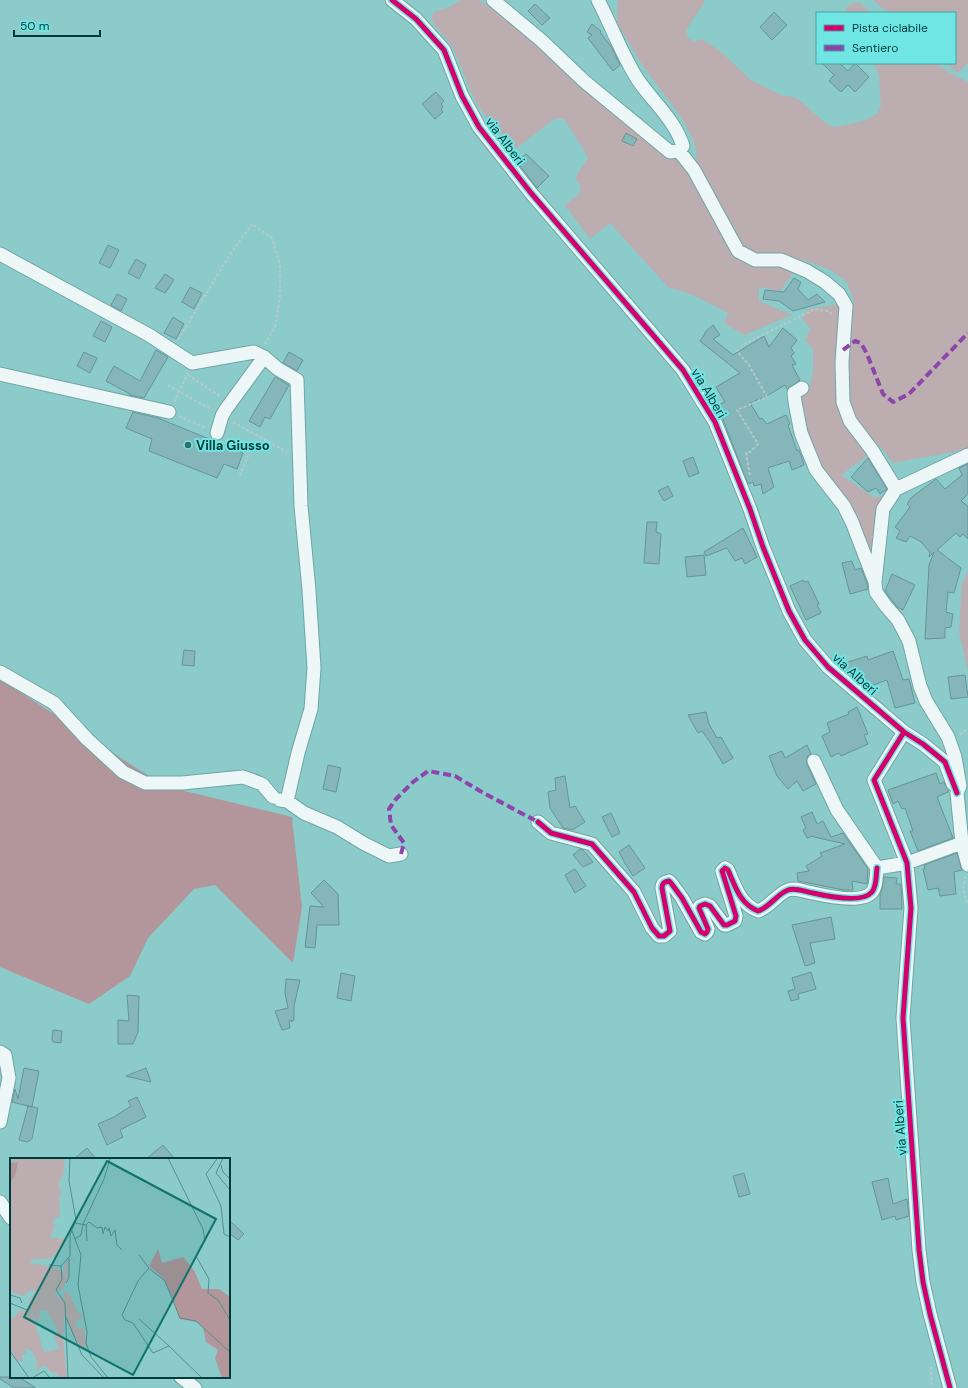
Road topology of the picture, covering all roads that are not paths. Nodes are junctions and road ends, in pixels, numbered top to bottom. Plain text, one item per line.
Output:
1 (392, 0) edge
2 (493, 0) edge
3 (598, 0) edge
4 (680, 151) junction
5 (0, 254) edge
6 (261, 356) junction
7 (0, 374) edge
8 (802, 388) dead end
9 (169, 412) dead end
10 (217, 433) dead end
11 (968, 455) edge
12 (896, 489) junction
13 (875, 582) junction
14 (0, 672) edge
15 (904, 732) junction
16 (814, 761) dead end
17 (957, 793) junction
18 (279, 799) junction
19 (538, 822) dead end
20 (962, 843) junction
21 (401, 854) dead end
22 (907, 863) junction
23 (877, 868) junction
24 (967, 869) edge
25 (0, 1052) edge
26 (0, 1122) edge
27 (0, 1202) edge
28 (10, 1217) edge
29 (182, 1378) edge
30 (196, 1388) edge
31 (950, 1388) edge

1 - 15 street, via Alberi
2 - 4 street
3 - 4 street
4 - 12 street
5 - 6 street
6 - 10 street
6 - 18 street
7 - 9 street
8 - 13 street
11 - 12 street
12 - 13 street, via Alberi
13 - 17 street, via Alberi
14 - 18 street
15 - 17 street, via Alberi
15 - 22 street, via Alberi
16 - 23 street
17 - 20 street, via Alberi
18 - 21 street
19 - 23 street
20 - 22 street
20 - 24 street, via Alberi
22 - 23 street
22 - 31 street, via Alberi
25 - 26 street
27 - 28 street
29 - 30 street

